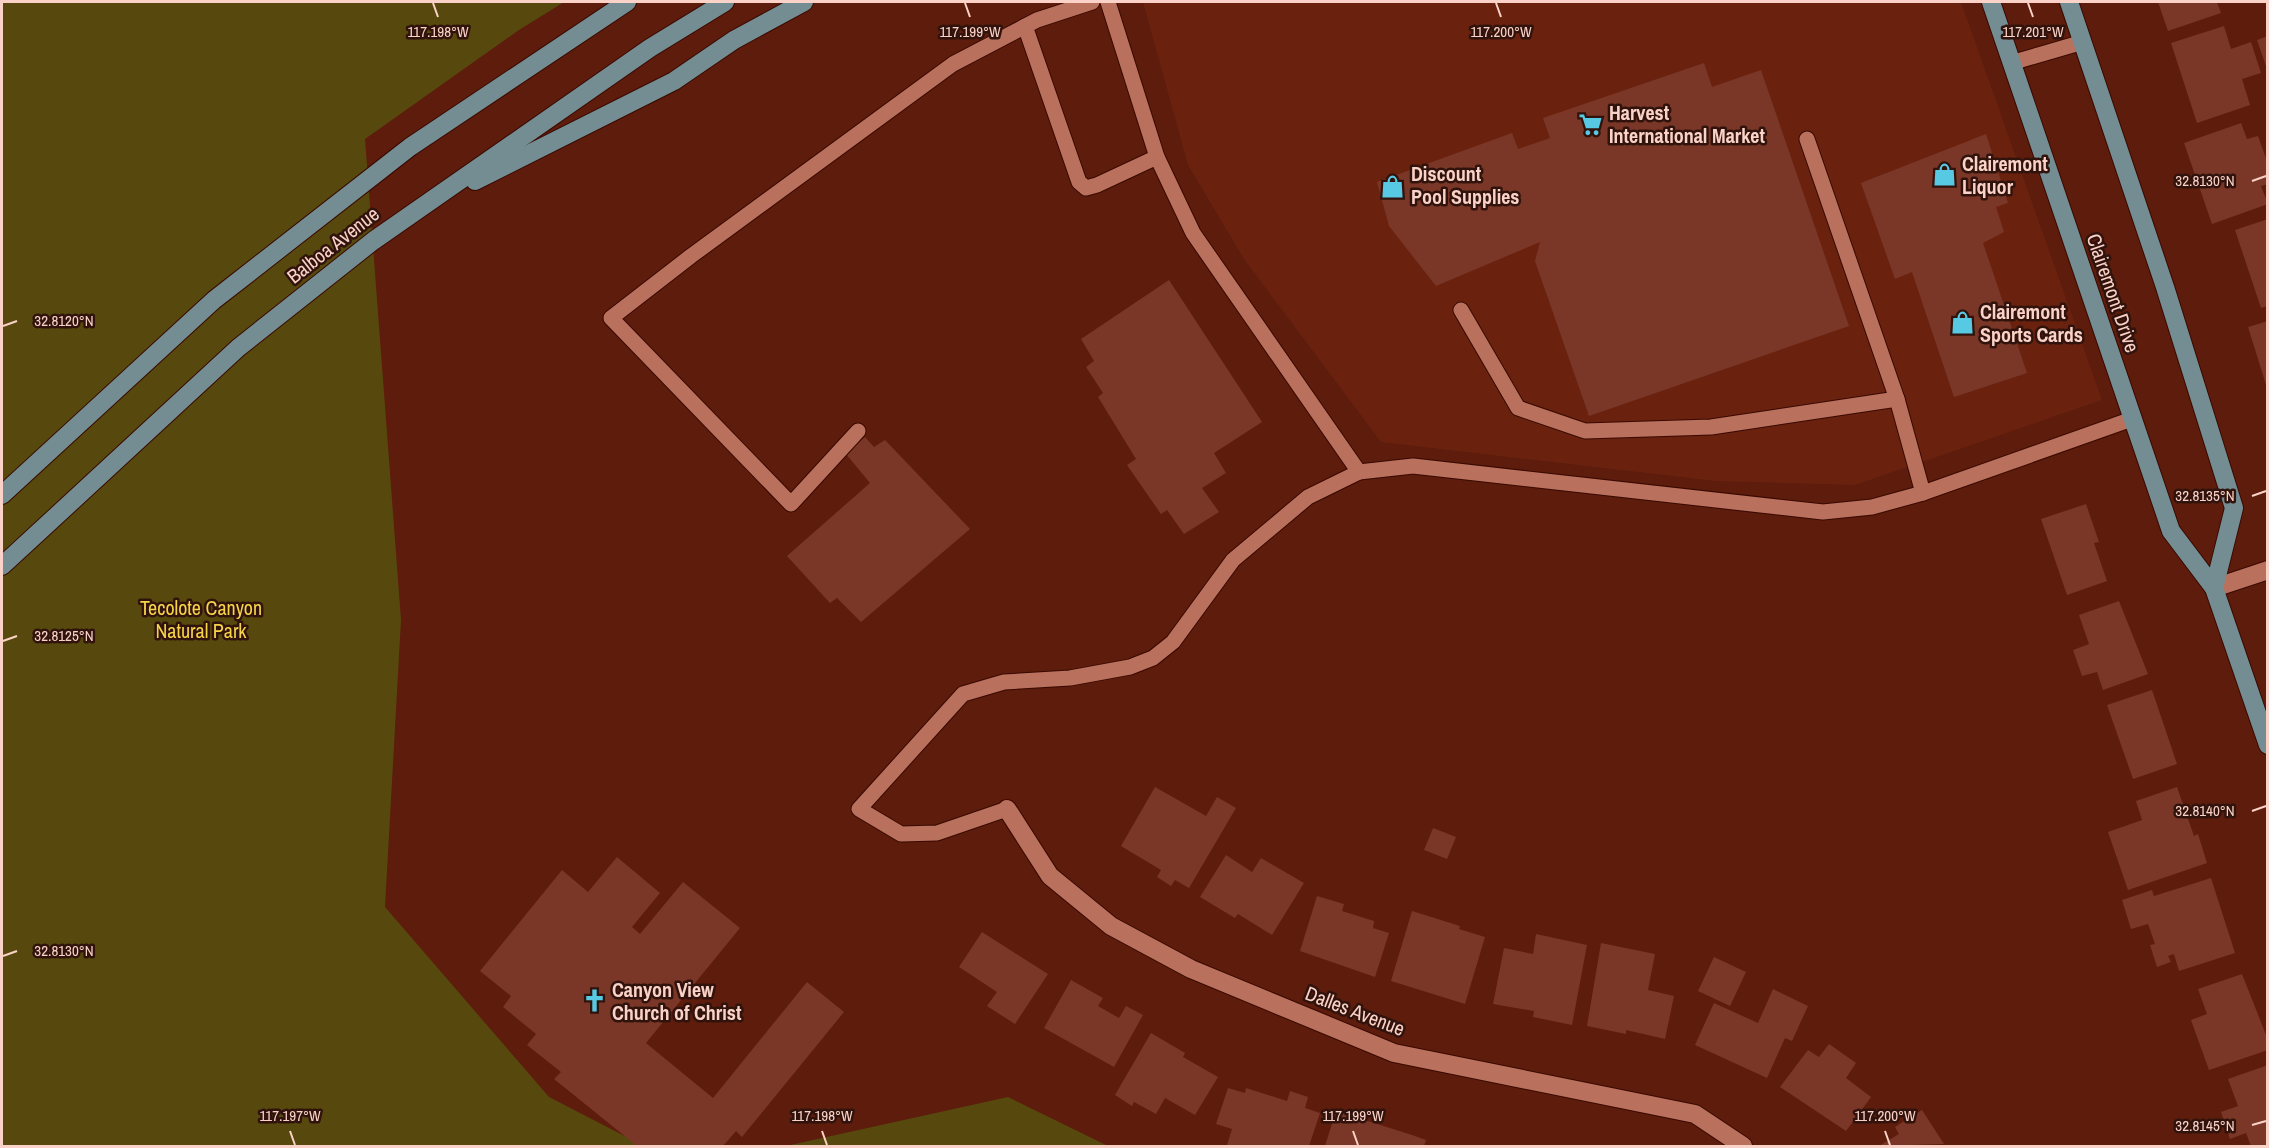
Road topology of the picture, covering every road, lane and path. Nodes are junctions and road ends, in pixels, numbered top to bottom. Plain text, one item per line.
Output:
1 (627, 2) edge
2 (725, 2) edge
3 (804, 2) edge
4 (1092, 2) edge
5 (1108, 2) edge
6 (1991, 2) edge
7 (2069, 2) edge
8 (1025, 26) junction
9 (2083, 42) junction
10 (2012, 63) junction
11 (1807, 139) dead end
12 (1157, 157) junction
13 (417, 209) junction
14 (1461, 310) dead end
15 (1896, 399) junction
16 (2132, 419) junction
17 (858, 431) dead end
18 (1359, 472) junction
19 (1923, 494) junction
20 (2, 495) edge
21 (2, 566) edge
22 (2268, 570) edge
23 (2214, 588) junction
24 (2268, 745) edge
25 (1007, 809) joint
26 (1743, 1146) edge

1 - 20 main road, Balboa Avenue
2 - 13 main road, Balboa Avenue
3 - 13 main road
4 - 8 lane
5 - 12 lane
6 - 10 main road, Clairemont Drive
7 - 9 main road
8 - 12 lane
8 - 17 lane
9 - 10 lane
9 - 23 main road
10 - 16 main road, Clairemont Drive
11 - 15 lane
12 - 18 lane
13 - 21 main road, Balboa Avenue
14 - 15 lane
15 - 19 lane
16 - 19 lane
16 - 23 main road, Clairemont Drive
18 - 19 lane
18 - 25 lane
22 - 23 street
23 - 24 main road, Clairemont Drive
25 - 26 street, Dalles Avenue

